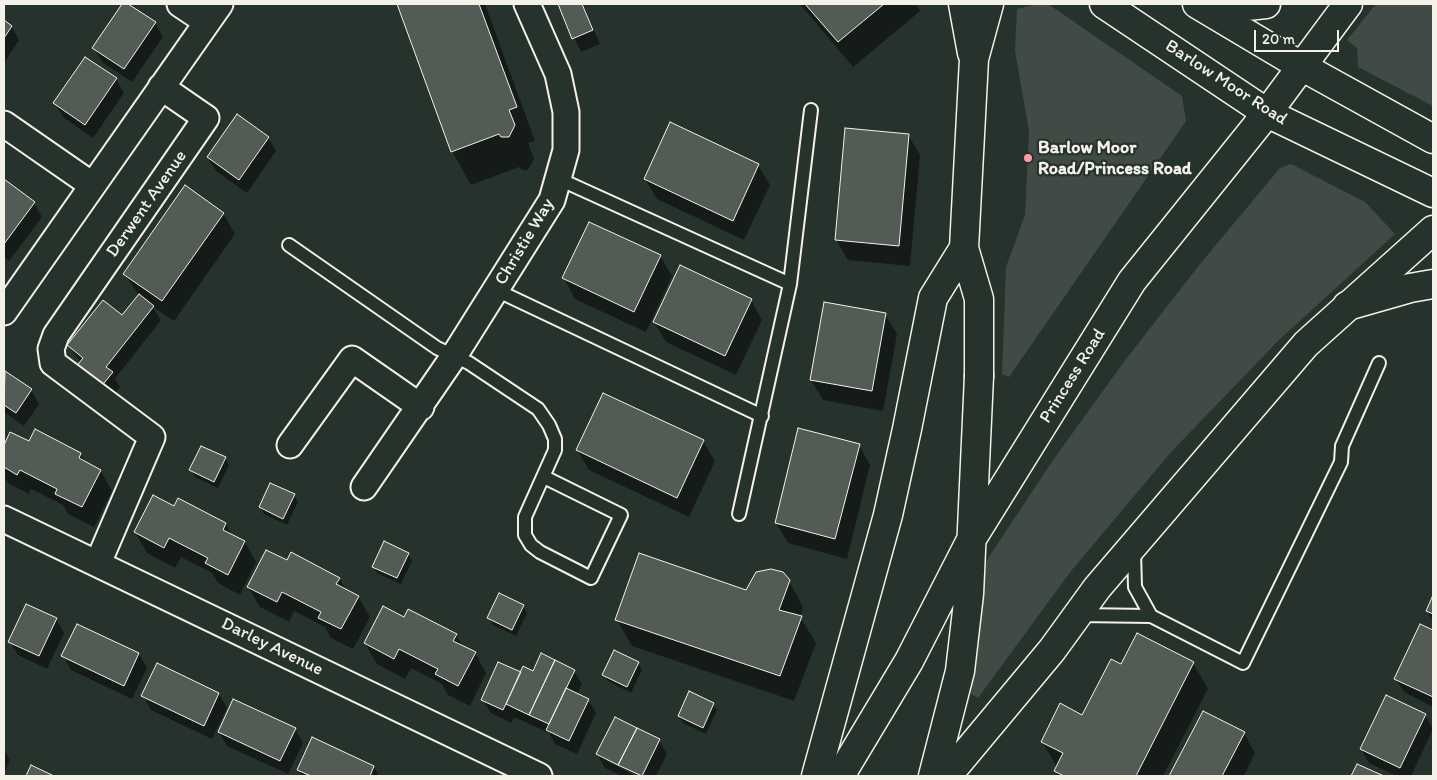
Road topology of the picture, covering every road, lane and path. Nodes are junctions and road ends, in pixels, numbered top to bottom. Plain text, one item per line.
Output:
1 (180, 4) edge
2 (527, 4) edge
3 (963, 4) edge
4 (989, 4) edge
5 (1104, 4) edge
6 (1198, 4) edge
7 (1222, 4) edge
8 (1266, 4) edge
9 (1348, 4) edge
10 (214, 13) edge
11 (974, 59) junction
12 (1301, 66) junction
13 (161, 87) junction
14 (811, 110) dead end
15 (1267, 113) junction
16 (4, 124) edge
17 (1433, 139) edge
18 (559, 179) junction
19 (92, 184) junction
20 (1433, 193) edge
21 (1433, 230) edge
22 (289, 245) dead end
23 (964, 248) junction
24 (790, 284) junction
25 (1433, 284) edge
26 (496, 290) junction
27 (1347, 306) junction
28 (4, 312) edge
29 (454, 356) junction
30 (1379, 364) dead end
31 (421, 407) junction
32 (762, 416) junction
33 (290, 445) dead end
34 (544, 477) junction
35 (364, 487) dead end
36 (739, 514) dead end
37 (4, 519) edge
38 (971, 540) junction
39 (1134, 544) junction
40 (98, 563) junction
41 (1077, 616) junction
42 (1151, 616) junction
43 (514, 771) edge
44 (539, 776) edge
45 (816, 776) edge
46 (840, 776) edge
47 (934, 776) edge
48 (946, 776) edge

1 - 10 street
2 - 18 street, Christie Way
3 - 11 main road
4 - 11 main road
5 - 15 main road, Barlow Moor Road
6 - 12 main road
7 - 8 main road
9 - 12 main road, Princess Road
10 - 13 street
11 - 23 main road
12 - 15 main road, Princess Road
12 - 17 main road
13 - 19 street
13 - 40 street, Derwent Avenue
14 - 24 lane
15 - 20 main road, Barlow Moor Road
15 - 38 main road, Princess Road
16 - 19 street
18 - 24 lane
18 - 26 street, Christie Way
19 - 28 street
21 - 27 main road
22 - 29 lane
23 - 38 main road
23 - 45 main road
24 - 32 lane
25 - 27 main road
26 - 29 street, Christie Way
26 - 32 lane
27 - 39 main road
29 - 31 street, Christie Way
29 - 34 lane
30 - 42 lane
31 - 33 street
31 - 35 street, Christie Way
32 - 36 lane
34 - 34 lane
37 - 40 street, Darley Avenue
38 - 46 main road, Princess Road
38 - 47 main road
39 - 41 main road
39 - 42 lane
40 - 43 street, Darley Avenue
41 - 42 lane
41 - 48 main road
43 - 44 street, Darley Avenue

